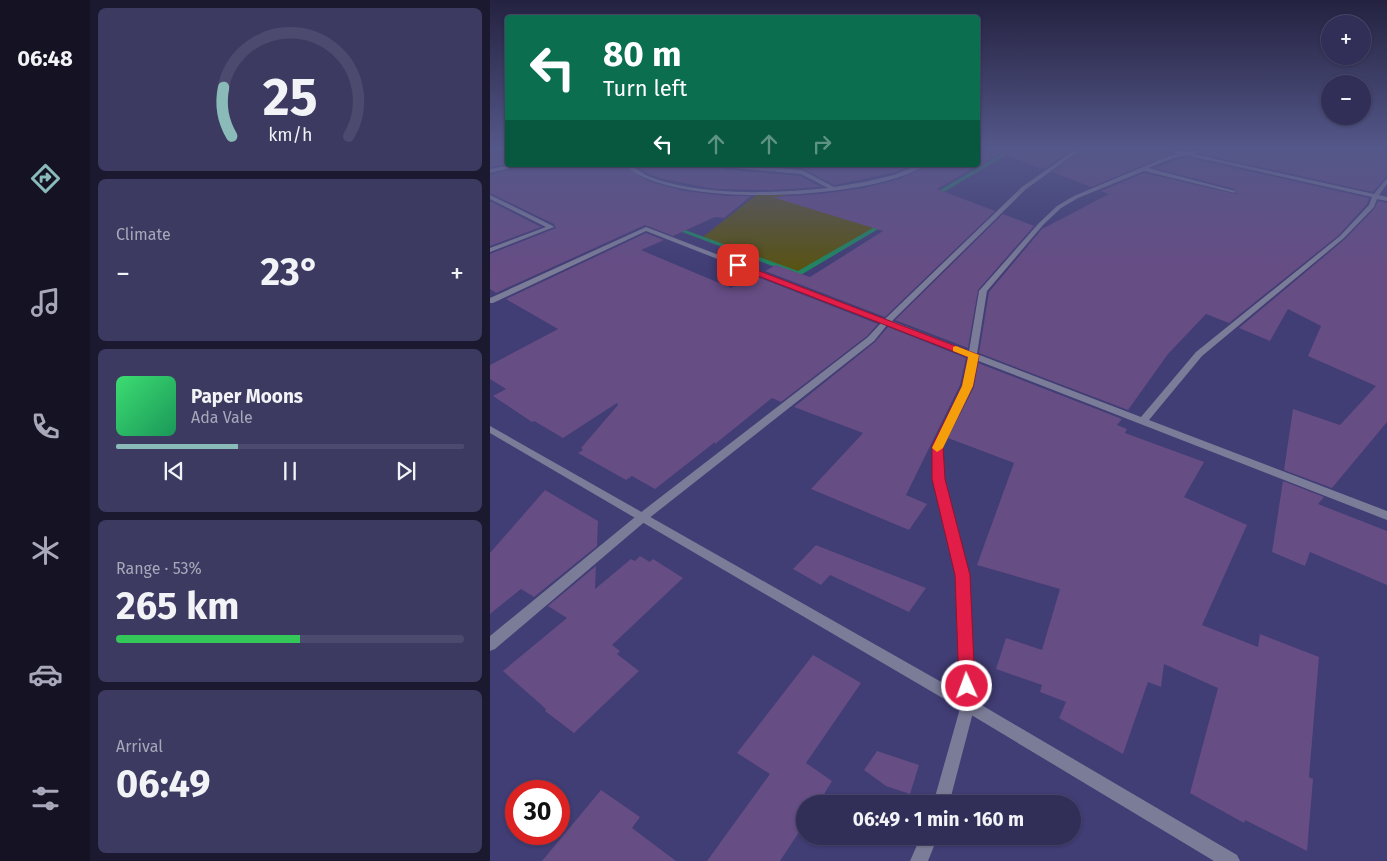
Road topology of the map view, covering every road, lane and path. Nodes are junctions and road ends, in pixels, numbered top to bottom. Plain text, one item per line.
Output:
1 (696, 189) edge
2 (818, 189) edge
3 (1023, 189) edge
4 (1095, 189) edge
5 (1222, 189) edge
6 (1341, 189) edge
7 (1381, 189) edge
8 (1233, 192) dead end
9 (490, 197) edge
10 (1375, 197) junction
11 (1387, 200) edge
12 (490, 250) edge
13 (490, 301) edge
14 (885, 323) junction
15 (974, 355) junction
16 (1142, 422) junction
17 (490, 429) edge
18 (644, 516) junction
19 (1387, 516) edge
20 (490, 646) edge
21 (968, 705) junction
22 (943, 795) edge
23 (926, 845) edge
24 (919, 861) edge
25 (1231, 861) edge

1 - 2 street
3 - 14 street
4 - 15 street
5 - 8 street
6 - 10 street
7 - 10 street
9 - 12 street
10 - 11 street
10 - 16 street
13 - 14 street
14 - 15 street
14 - 18 street
15 - 16 street
15 - 21 street
16 - 19 street
17 - 18 street
18 - 20 street
18 - 21 street
21 - 22 street
21 - 25 street
23 - 24 street

